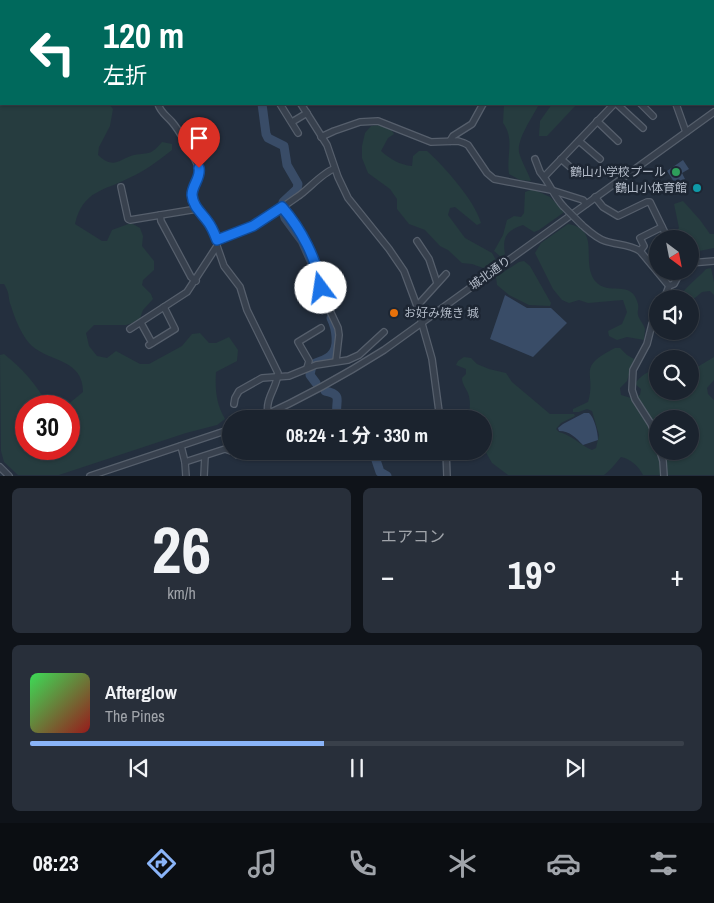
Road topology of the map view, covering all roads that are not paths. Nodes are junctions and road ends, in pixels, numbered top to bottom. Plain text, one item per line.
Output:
1 (158, 105) edge
2 (281, 105) edge
3 (302, 105) edge
4 (482, 105) edge
5 (615, 105) edge
6 (617, 105) edge
7 (642, 105) edge
8 (676, 105) edge
9 (714, 112) edge
10 (307, 113) junction
11 (653, 116) dead end
12 (598, 121) junction
13 (292, 122) junction
14 (644, 128) dead end
15 (686, 132) junction
16 (298, 133) dead end
17 (322, 137) junction
18 (579, 140) junction
19 (450, 141) junction
20 (618, 141) dead end
21 (535, 159) dead end
22 (561, 159) junction
23 (600, 159) dead end
24 (334, 169) junction
25 (577, 173) dead end
26 (544, 177) junction
27 (122, 187) dead end
28 (551, 190) junction
29 (595, 198) junction
30 (586, 204) junction
31 (282, 207) junction
32 (197, 209) junction
33 (160, 216) junction
34 (662, 227) junction
35 (664, 230) edge
36 (417, 241) dead end
37 (217, 243) junction
38 (640, 251) junction
39 (714, 261) edge
40 (699, 262) edge
41 (446, 274) dead end
42 (196, 280) junction
43 (676, 280) edge
44 (437, 282) junction
45 (669, 286) junction
46 (667, 290) edge
47 (417, 306) junction
48 (164, 307) junction
49 (141, 323) junction
50 (421, 324) junction
51 (321, 328) dead end
52 (130, 329) dead end
53 (384, 332) dead end
54 (649, 336) edge
55 (336, 361) junction
56 (307, 368) junction
57 (278, 377) junction
58 (234, 404) dead end
59 (268, 410) edge
60 (277, 410) edge
61 (439, 410) edge
62 (649, 421) edge
63 (222, 432) edge
64 (181, 446) junction
65 (222, 450) edge
66 (205, 456) junction
67 (446, 460) edge
68 (663, 460) edge
69 (185, 462) junction
70 (0, 467) edge
71 (9, 476) edge
72 (90, 476) edge
73 (186, 476) edge
74 (204, 476) edge
75 (447, 476) edge
76 (664, 476) edge

1 - 32 street
2 - 13 street
3 - 10 street
4 - 19 street
5 - 12 street
6 - 14 street
7 - 11 street
8 - 15 street
9 - 15 street, 城北通り
10 - 13 street
10 - 17 street
12 - 18 street
12 - 20 street
13 - 16 street
15 - 29 street, 城北通り
17 - 19 street
17 - 24 street
18 - 22 street
18 - 23 street
19 - 28 street
21 - 26 street
22 - 25 street
22 - 26 street
24 - 31 street
24 - 47 street
26 - 28 street
27 - 33 street
28 - 30 street
28 - 38 street, bridge
29 - 30 street, 城北通り
29 - 34 street
30 - 50 street, 城北通り
31 - 37 street
31 - 55 street
32 - 33 street
32 - 37 street
33 - 42 street
34 - 35 street
34 - 38 street
36 - 44 street
37 - 42 street
37 - 57 street
38 - 45 street
39 - 40 street
41 - 44 street
42 - 48 street
43 - 45 street
44 - 47 street
45 - 46 street
47 - 50 street
48 - 49 street
48 - 49 street
49 - 52 street
50 - 60 street, 城北通り
50 - 61 street
51 - 56 street
53 - 55 street
54 - 62 street
55 - 56 street
56 - 57 street
57 - 58 street
57 - 59 street
63 - 64 street
64 - 69 street
64 - 72 street
65 - 66 street
66 - 69 street
66 - 74 street
67 - 75 street
68 - 76 street
69 - 73 street
70 - 71 street

